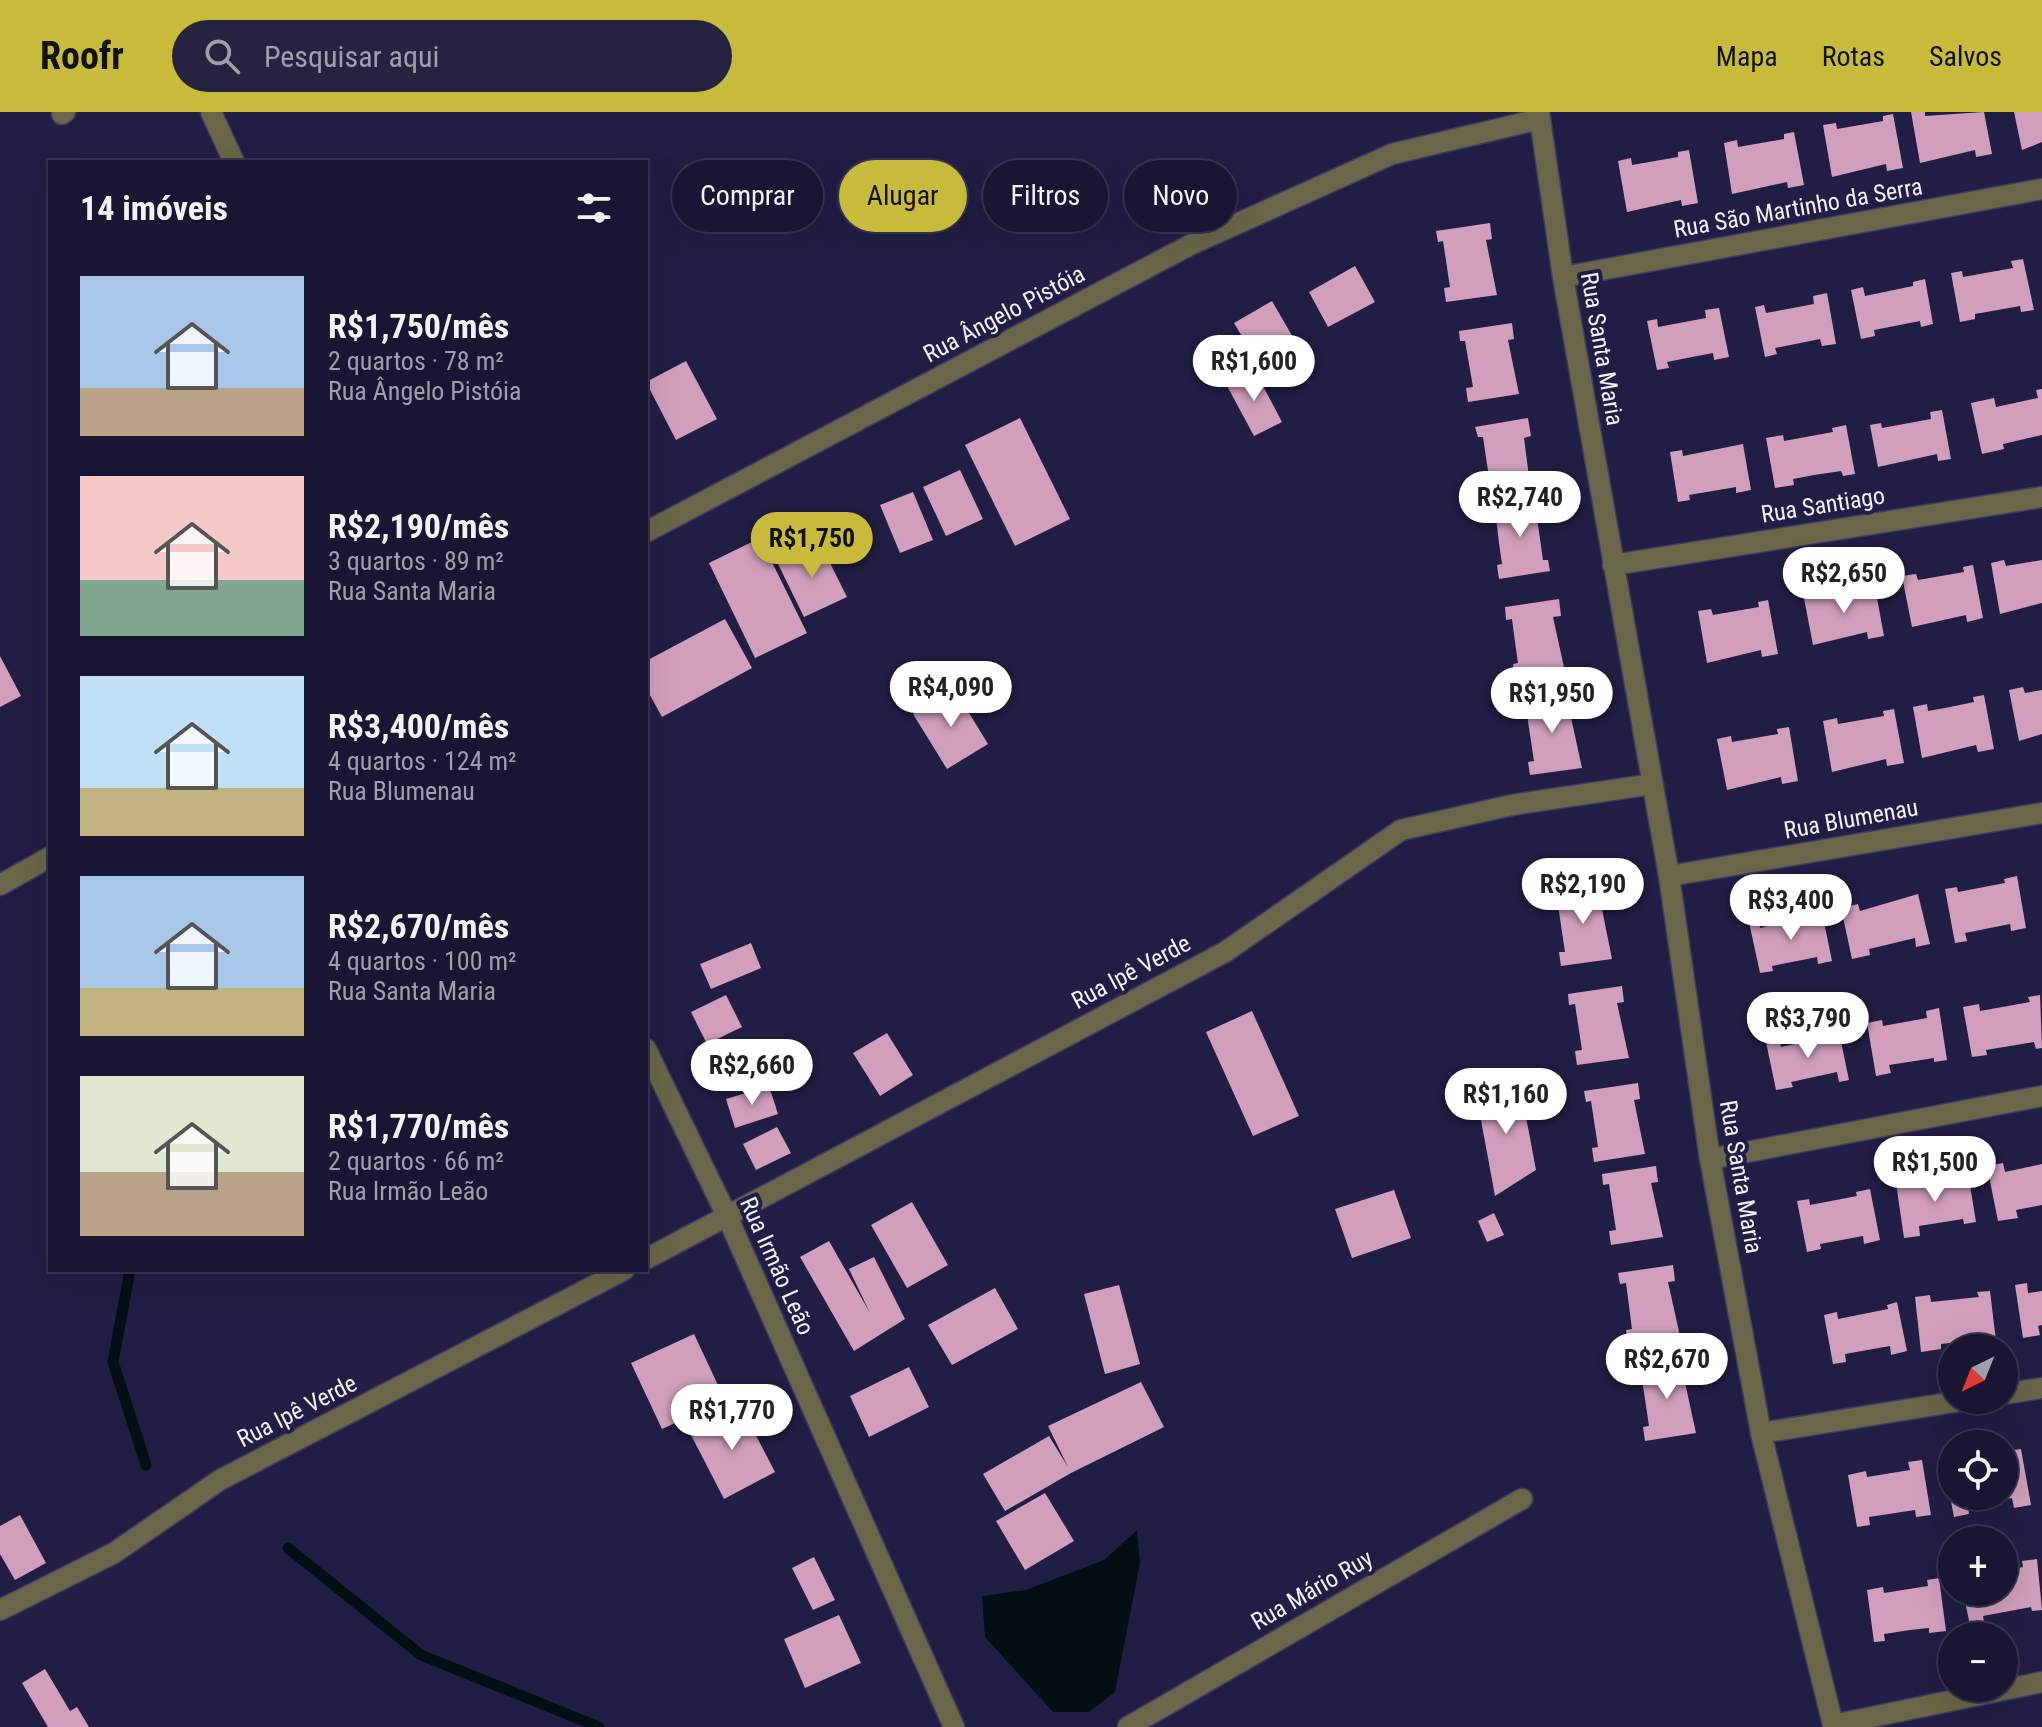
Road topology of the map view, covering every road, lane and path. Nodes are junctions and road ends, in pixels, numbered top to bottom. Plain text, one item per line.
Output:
1 (211, 112) edge
2 (1540, 116) edge
3 (233, 160) edge
4 (2042, 189) edge
5 (1563, 277) junction
6 (2042, 497) edge
7 (648, 531) edge
8 (1613, 565) junction
9 (1653, 784) junction
10 (2042, 813) edge
11 (48, 858) edge
12 (1669, 876) junction
13 (0, 885) edge
14 (648, 1053) edge
15 (2042, 1096) edge
16 (1710, 1159) junction
17 (727, 1216) junction
18 (648, 1258) edge
19 (620, 1272) edge
20 (2042, 1388) edge
21 (2018, 1392) edge
22 (1938, 1405) edge
23 (1761, 1433) junction
24 (1522, 1499) dead end
25 (0, 1610) edge
26 (2042, 1682) edge
27 (1833, 1725) edge
28 (954, 1727) edge
29 (1128, 1727) edge

1 - 3 street
2 - 5 street, Rua Santa Maria
2 - 7 street, Rua Ângelo Pistóia
4 - 5 street, Rua São Martinho da Serra
5 - 8 street, Rua Santa Maria
6 - 8 street, Rua Santiago
8 - 9 street, Rua Santa Maria
9 - 12 street, Rua Santa Maria
9 - 17 street, Rua Ipê Verde
10 - 12 street, Rua Blumenau
11 - 13 street
12 - 16 street, Rua Santa Maria
14 - 17 street, Rua Irmão Leão
15 - 16 street
16 - 23 street, Rua Santa Maria
17 - 18 street, Rua Ipê Verde
17 - 28 street, Rua Irmão Leão
19 - 25 street, Rua Ipê Verde
20 - 21 street
22 - 23 street
23 - 27 street, Rua Santa Maria
24 - 29 street, Rua Mário Ruy
26 - 27 street

